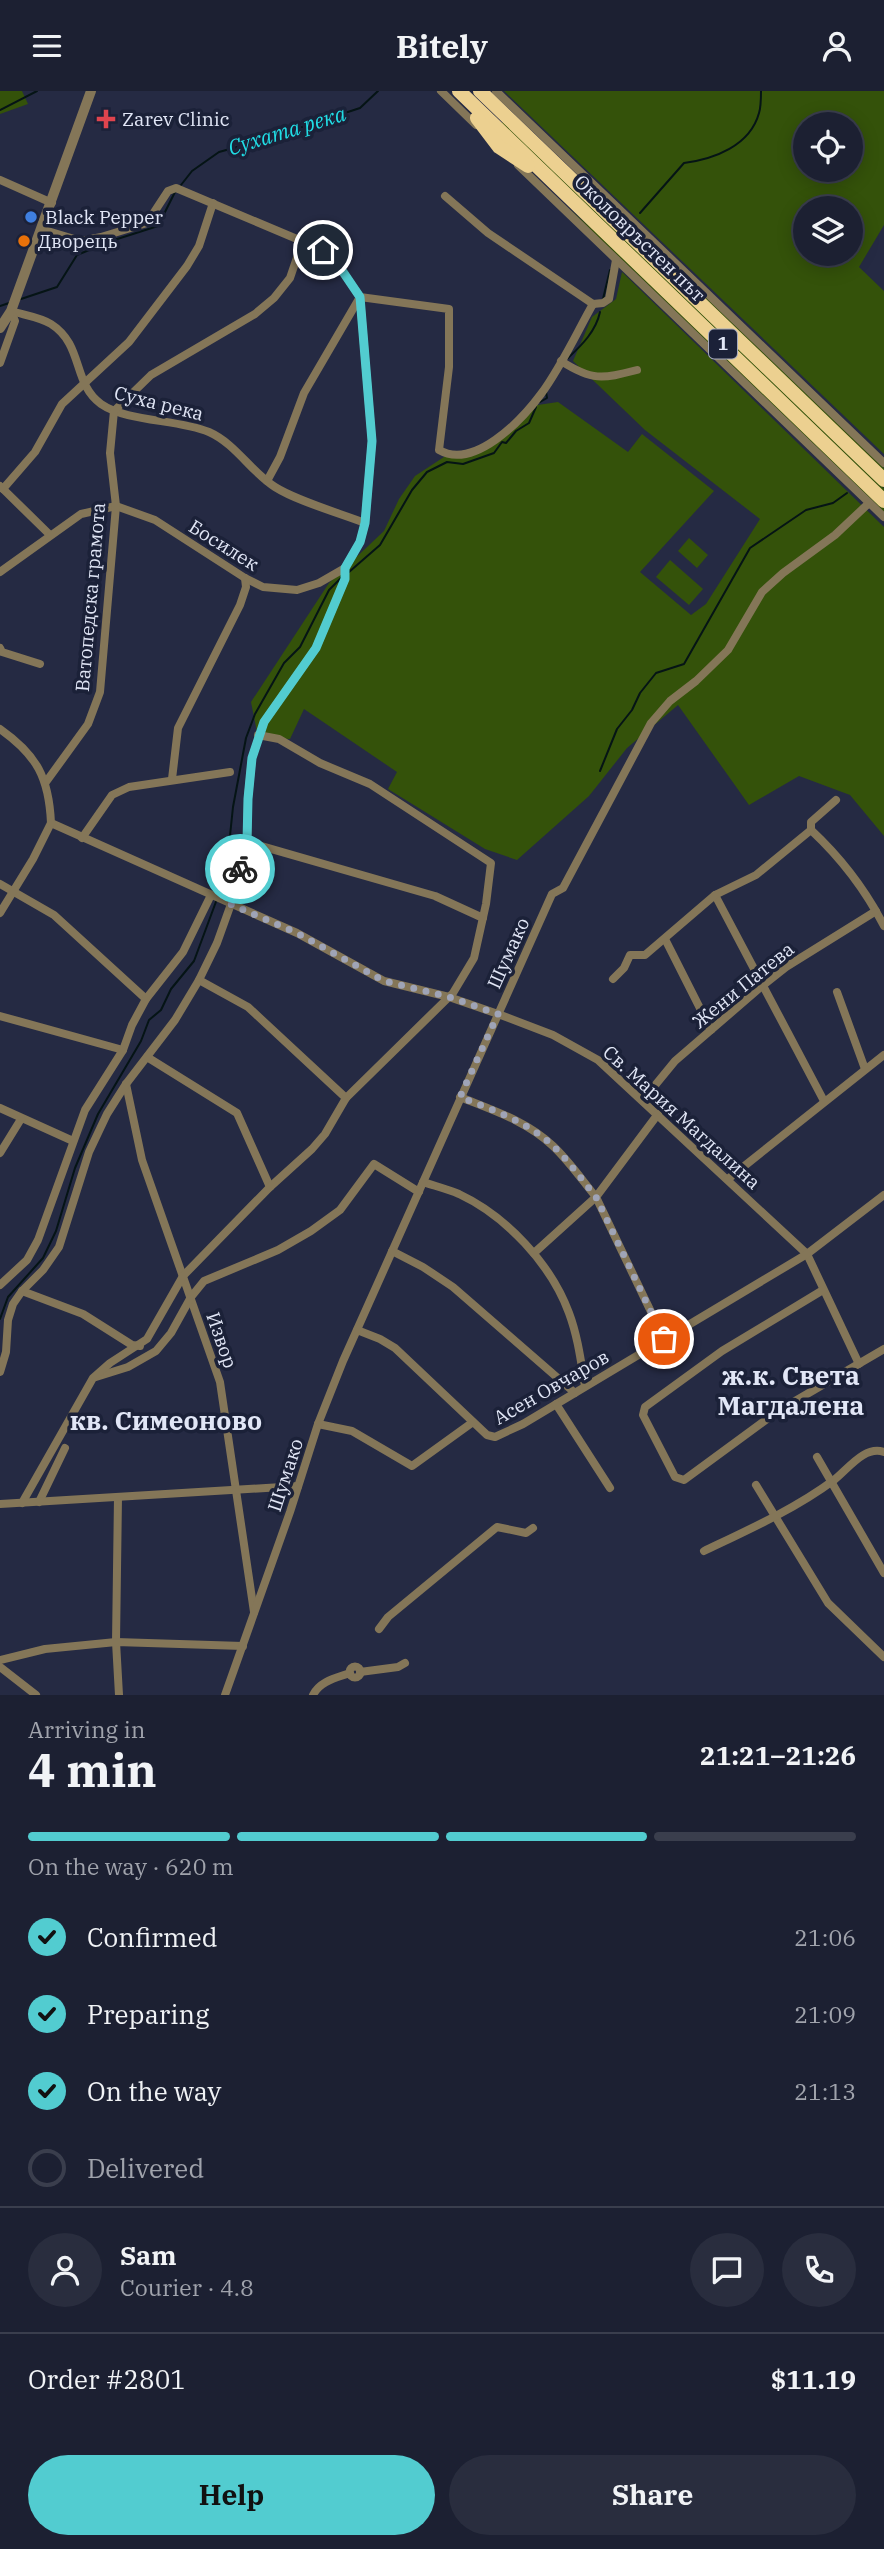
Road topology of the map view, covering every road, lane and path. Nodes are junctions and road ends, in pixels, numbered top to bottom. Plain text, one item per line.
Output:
1 (91, 91) edge
2 (441, 91) edge
3 (457, 91) edge
4 (480, 91) edge
5 (497, 93) edge
6 (529, 123) junction
7 (499, 147) junction
8 (571, 177) junction
9 (1, 181) edge
10 (561, 189) junction
11 (445, 196) dead end
12 (52, 203) junction
13 (213, 204) junction
14 (41, 229) junction
15 (303, 240) junction
16 (616, 260) junction
17 (360, 297) junction
18 (593, 304) junction
19 (11, 311) junction
20 (0, 328) edge
21 (561, 361) junction
22 (0, 363) edge
23 (637, 370) dead end
24 (83, 383) junction
25 (114, 411) junction
26 (884, 463) edge
27 (884, 480) edge
28 (267, 481) junction
29 (2, 488) edge
30 (884, 501) edge
31 (869, 503) junction
32 (116, 506) junction
33 (884, 517) edge
34 (365, 523) junction
35 (50, 535) junction
36 (345, 568) junction
37 (0, 572) edge
38 (245, 578) junction
39 (0, 648) edge
40 (40, 664) dead end
41 (0, 729) edge
42 (258, 735) junction
43 (230, 772) dead end
44 (172, 779) junction
45 (46, 782) junction
46 (835, 800) dead end
47 (51, 823) junction
48 (811, 830) junction
49 (82, 838) junction
50 (247, 842) junction
51 (0, 884) edge
52 (13, 892) junction
53 (211, 895) junction
54 (715, 895) junction
55 (230, 904) junction
56 (876, 911) junction
57 (0, 913) edge
58 (483, 918) junction
59 (884, 926) edge
60 (665, 939) junction
61 (613, 979) dead end
62 (199, 980) junction
63 (762, 986) junction
64 (837, 992) dead end
65 (449, 997) junction
66 (146, 999) junction
67 (498, 1014) junction
68 (0, 1016) edge
69 (711, 1030) junction
70 (123, 1050) junction
71 (884, 1055) edge
72 (147, 1057) junction
73 (865, 1069) junction
74 (126, 1084) junction
75 (460, 1097) junction
76 (346, 1098) junction
77 (643, 1100) junction
78 (824, 1101) junction
79 (0, 1108) edge
80 (658, 1114) junction
81 (21, 1119) junction
82 (74, 1141) junction
83 (0, 1153) edge
84 (728, 1179) junction
85 (423, 1182) junction
86 (270, 1187) junction
87 (419, 1192) junction
88 (884, 1195) edge
89 (596, 1197) junction
90 (392, 1251) junction
91 (534, 1253) junction
92 (807, 1254) junction
93 (183, 1276) junction
94 (0, 1285) edge
95 (823, 1290) junction
96 (22, 1291) junction
97 (191, 1297) junction
98 (357, 1330) junction
99 (664, 1339) junction
100 (140, 1346) junction
101 (884, 1349) edge
102 (859, 1364) junction
103 (0, 1372) edge
104 (93, 1378) junction
105 (585, 1386) junction
106 (575, 1393) junction
107 (556, 1404) junction
108 (473, 1422) junction
109 (318, 1423) junction
110 (65, 1448) dead end
111 (884, 1452) edge
112 (817, 1457) dead end
113 (832, 1481) junction
114 (756, 1485) dead end
115 (298, 1486) junction
116 (610, 1488) dead end
117 (234, 1490) junction
118 (118, 1497) junction
119 (39, 1502) junction
120 (0, 1503) edge
121 (22, 1503) junction
122 (774, 1517) junction
123 (534, 1528) dead end
124 (704, 1551) dead end
125 (884, 1573) edge
126 (254, 1615) junction
127 (379, 1629) dead end
128 (116, 1641) junction
129 (243, 1646) junction
130 (884, 1657) edge
131 (0, 1660) edge
132 (405, 1663) dead end
133 (0, 1667) edge
134 (36, 1695) edge
135 (119, 1695) edge
136 (225, 1695) edge
137 (313, 1695) edge

1 - 12 street
2 - 7 street
3 - 7 highway
3 - 10 highway, Околовръстен път / 1
4 - 8 highway, Околовръстен път / 1
5 - 6 street
6 - 8 highway
6 - 26 street
7 - 10 highway
7 - 16 street
8 - 27 highway, Околовръстен път / 1
9 - 12 street
10 - 30 highway, Околовръстен път / 1
11 - 18 street
12 - 14 street
13 - 14 street
13 - 15 street
13 - 24 street
14 - 19 street
15 - 17 street
15 - 25 street
16 - 18 street
16 - 31 street
17 - 21 street
17 - 28 street
17 - 34 street
18 - 21 street
19 - 20 street
19 - 22 street
19 - 24 street
21 - 23 street
24 - 25 street, Суха река
24 - 29 street
25 - 28 street, Суха река
25 - 32 street, Ватопедска грамота
28 - 34 street, Суха река
29 - 35 street
31 - 33 street
31 - 67 street, Шумако
32 - 35 street
32 - 38 street, Босилек
32 - 45 street, Ватопедска грамота
34 - 36 street
35 - 37 street
36 - 38 street, Босилек
36 - 42 street
38 - 44 street
39 - 40 street
41 - 45 street
42 - 50 street
42 - 58 street
43 - 44 street
44 - 49 street
45 - 47 street
46 - 48 street
47 - 49 street, Св. Мария Магдалина
47 - 52 street
48 - 54 street
48 - 56 street
49 - 53 street, Св. Мария Магдалина
50 - 55 street
50 - 58 street
51 - 52 street
52 - 57 street
52 - 66 street
53 - 55 street, Св. Мария Магдалина
53 - 66 street
54 - 60 street
54 - 63 street
55 - 62 street
55 - 65 street, Св. Мария Магдалина
56 - 59 street
56 - 63 street, Жени Патева
58 - 65 street
60 - 61 street
60 - 69 street
62 - 72 street
62 - 76 street
63 - 69 street, Жени Патева
63 - 78 street
64 - 73 street
65 - 67 street, Св. Мария Магдалина
65 - 76 street
66 - 70 street
67 - 75 street, Шумако
67 - 77 street, Св. Мария Магдалина
68 - 70 street
69 - 77 street, Жени Патева
70 - 82 street
71 - 73 street
72 - 74 street
72 - 86 street
73 - 78 street
74 - 93 street, Извор
74 - 96 street
75 - 85 street, Шумако
75 - 89 street
76 - 86 street
77 - 80 street, Св. Мария Магдалина
78 - 84 street
79 - 81 street
80 - 84 street, Св. Мария Магдалина
80 - 89 street
81 - 82 street
81 - 83 street
82 - 94 street
84 - 92 street, Св. Мария Магдалина
85 - 87 street, Шумако
85 - 91 street
86 - 93 street
87 - 90 street, Шумако
87 - 97 street
88 - 92 street, Асен Овчаров
89 - 91 street
89 - 99 street
90 - 98 street, Шумако
90 - 106 street
91 - 105 street
92 - 95 street, Св. Мария Магдалина
92 - 99 street, Асен Овчаров
93 - 97 street, Извор
93 - 100 street
95 - 102 street, Св. Мария Магдалина
95 - 102 street
96 - 100 street
96 - 103 street
97 - 104 street
97 - 117 street, Извор
98 - 108 street
98 - 109 street, Шумако
99 - 105 street, Асен Овчаров
100 - 104 street
101 - 102 street
104 - 121 street
105 - 106 street, Асен Овчаров
106 - 107 street, Асен Овчаров
107 - 108 street, Асен Овчаров
107 - 116 street
108 - 109 street, Асен Овчаров
109 - 115 street, Шумако
110 - 119 street
111 - 113 street
112 - 113 street
113 - 122 street
113 - 125 street
114 - 122 street
115 - 117 street
115 - 126 street, Шумако
117 - 118 street
117 - 126 street, Извор
118 - 119 street
118 - 128 street
119 - 121 street
120 - 121 street
122 - 124 street
122 - 130 street
123 - 127 street
126 - 129 street, Шумако
128 - 129 street
128 - 131 street
128 - 135 street
129 - 136 street, Шумако
132 - 137 street
133 - 134 street

